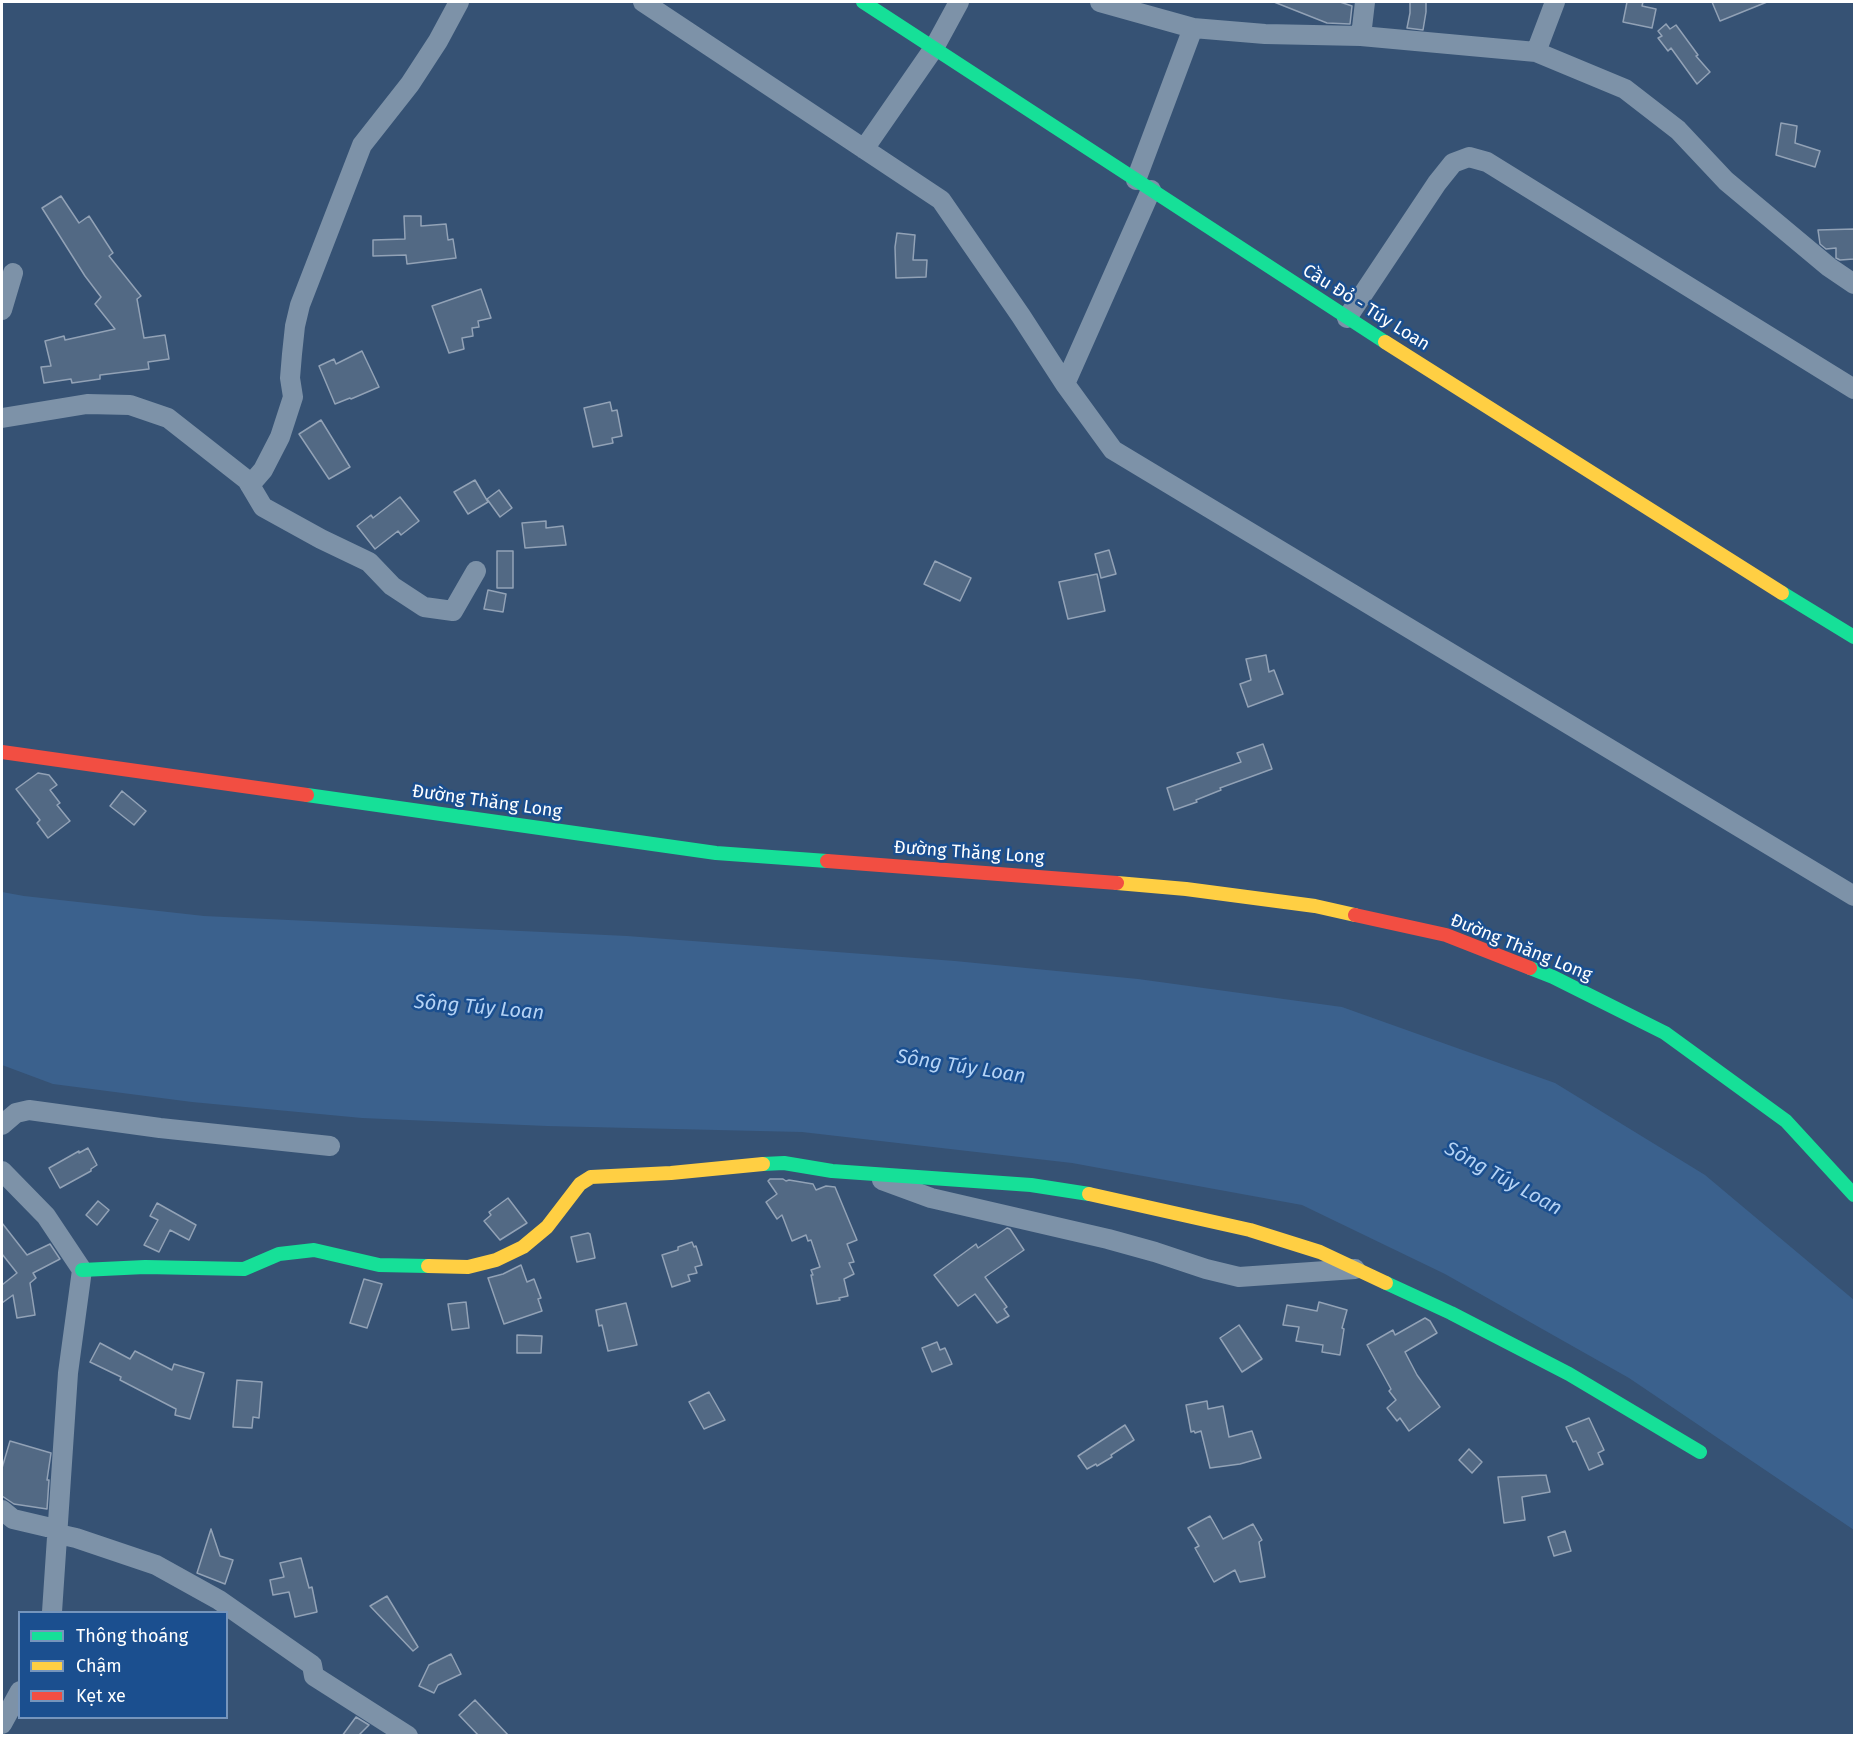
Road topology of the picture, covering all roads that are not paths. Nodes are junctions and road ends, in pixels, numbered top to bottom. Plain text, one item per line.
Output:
1 (459, 2) edge
2 (643, 2) edge
3 (863, 2) edge
4 (959, 2) edge
5 (1100, 2) edge
6 (1365, 2) edge
7 (1555, 2) edge
8 (1192, 28) junction
9 (1361, 36) junction
10 (934, 48) junction
11 (1536, 52) junction
12 (864, 149) junction
13 (1143, 185) junction
14 (13, 273) dead end
15 (1854, 284) edge
16 (2, 310) edge
17 (1347, 318) junction
18 (1065, 384) junction
19 (1854, 389) edge
20 (2, 418) edge
21 (250, 485) junction
22 (476, 572) dead end
23 (1854, 638) edge
24 (2, 752) edge
25 (1854, 896) edge
26 (2, 1125) edge
27 (330, 1146) dead end
28 (2, 1171) edge
29 (866, 1173) junction
30 (1854, 1195) edge
31 (1357, 1269) junction
32 (82, 1270) junction
33 (1700, 1452) dead end
34 (2, 1510) edge
35 (58, 1531) junction
36 (52, 1611) edge
37 (18, 1695) edge
38 (2, 1724) edge
39 (408, 1736) edge

1 - 21 street
2 - 12 street
3 - 10 street, Cầu Đỏ - Túy Loan
4 - 10 street
5 - 8 street
6 - 9 street
7 - 11 street
8 - 9 street
8 - 13 street
9 - 11 street
10 - 12 street
10 - 13 street, Cầu Đỏ - Túy Loan
11 - 15 street
12 - 18 street
13 - 17 street, Cầu Đỏ - Túy Loan
13 - 18 street
14 - 16 street
17 - 19 street
17 - 23 street, Cầu Đỏ - Túy Loan
18 - 25 street
20 - 21 street
21 - 22 street
24 - 30 street, Đường Thăng Long
26 - 27 street
28 - 32 street
29 - 31 street
29 - 31 street
29 - 32 street
31 - 33 street
32 - 35 street
34 - 35 street
35 - 36 street
35 - 39 street
37 - 38 street

